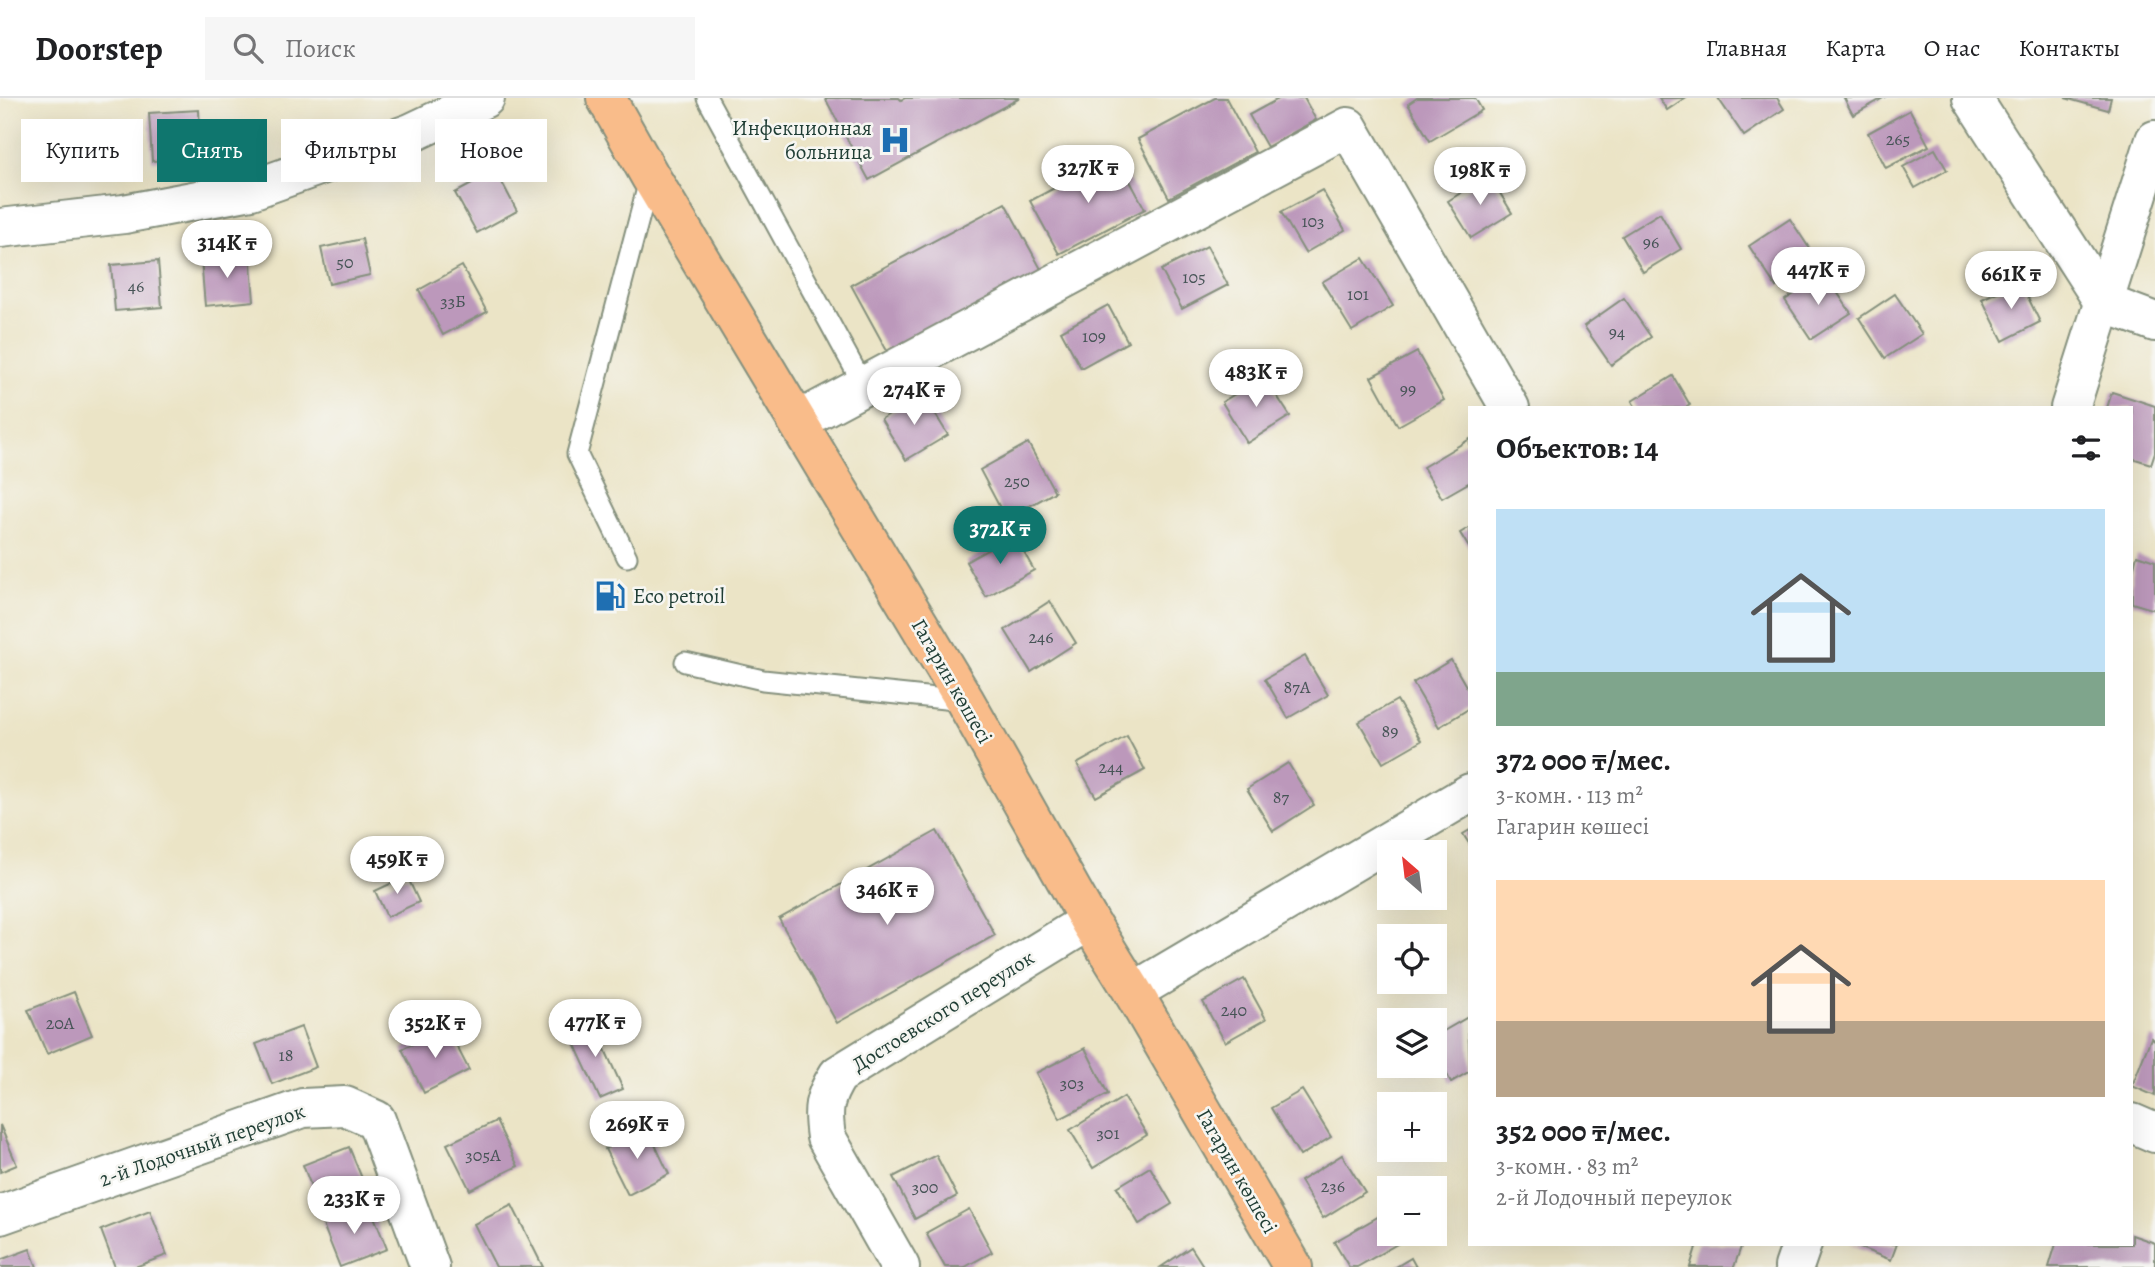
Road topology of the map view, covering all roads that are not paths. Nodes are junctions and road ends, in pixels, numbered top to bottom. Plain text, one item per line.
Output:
1 (485, 98) edge
2 (606, 98) edge
3 (707, 98) edge
4 (1972, 98) edge
5 (2155, 140) edge
6 (650, 176) junction
7 (0, 228) edge
8 (2104, 303) junction
9 (2155, 322) edge
10 (864, 386) junction
11 (1509, 406) edge
12 (2071, 406) edge
13 (798, 421) junction
14 (626, 557) dead end
15 (685, 663) dead end
16 (965, 701) junction
17 (1468, 794) edge
18 (1089, 921) junction
19 (1133, 992) junction
20 (2133, 1123) edge
21 (2155, 1133) edge
22 (0, 1215) edge
23 (1801, 1246) edge
24 (430, 1267) edge
25 (900, 1267) edge
26 (1293, 1267) edge
27 (1794, 1267) edge

1 - 7 street
2 - 6 highway, Гагарин көшесі
3 - 10 lane
4 - 8 street
5 - 8 street
6 - 13 highway, Гагарин көшесі
6 - 14 lane
8 - 9 street
8 - 12 street
10 - 11 street
10 - 13 street
13 - 16 highway, Гагарин көшесі
15 - 16 lane
16 - 18 highway, Гагарин көшесі
17 - 19 street
18 - 19 highway, Гагарин көшесі
18 - 25 street, Достоевского переулок
19 - 26 highway, Гагарин көшесі
20 - 21 street
22 - 24 street, 2-й Лодочный переулок
23 - 27 street

